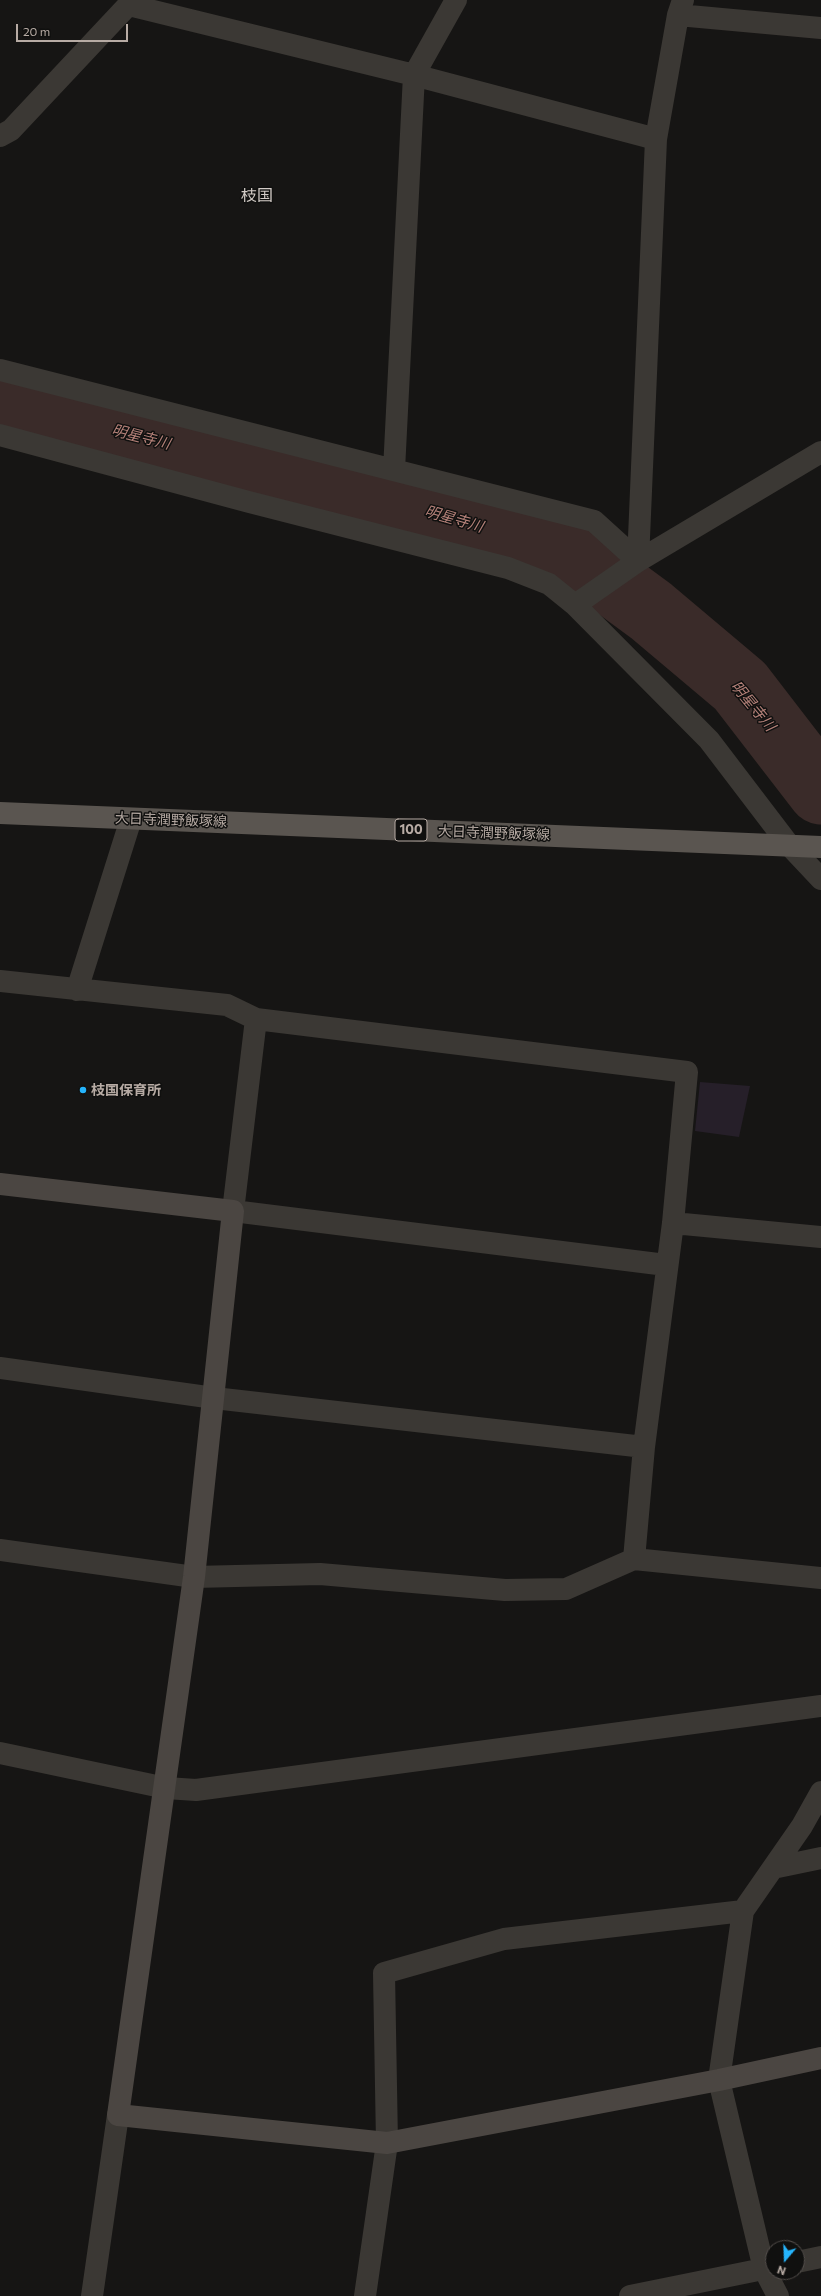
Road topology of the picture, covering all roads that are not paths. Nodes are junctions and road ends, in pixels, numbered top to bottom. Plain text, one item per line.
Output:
1 (456, 0) edge
2 (131, 2) edge
3 (680, 8) edge
4 (821, 28) edge
5 (414, 75) junction
6 (0, 136) edge
7 (656, 139) junction
8 (0, 370) edge
9 (0, 435) edge
10 (821, 452) edge
11 (394, 470) junction
12 (638, 561) junction
13 (575, 605) junction
14 (0, 813) edge
15 (131, 818) junction
16 (790, 845) junction
17 (821, 847) edge
18 (821, 879) edge
19 (0, 981) edge
20 (77, 990) junction
21 (256, 1019) junction
22 (0, 1184) edge
23 (233, 1211) junction
24 (672, 1223) junction
25 (821, 1237) edge
26 (666, 1265) junction
27 (0, 1368) edge
28 (214, 1398) junction
29 (644, 1447) junction
30 (0, 1550) edge
31 (634, 1559) junction
32 (194, 1577) junction
33 (821, 1578) edge
34 (821, 1706) edge
35 (0, 1753) edge
36 (166, 1788) junction
37 (821, 1792) edge
38 (821, 1858) edge
39 (773, 1868) junction
40 (743, 1911) junction
41 (821, 2058) edge
42 (718, 2080) junction
43 (118, 2115) junction
44 (387, 2143) junction
45 (765, 2257) edge
46 (821, 2257) edge
47 (805, 2260) edge
48 (765, 2269) edge
49 (772, 2280) edge
50 (92, 2296) edge
51 (365, 2296) edge
52 (630, 2296) edge
53 (778, 2296) edge

1 - 5 street
2 - 5 street
2 - 6 street
3 - 4 street
3 - 7 street
5 - 7 street
5 - 11 street
7 - 12 street
8 - 11 street
9 - 13 street
10 - 12 street
11 - 12 street
12 - 13 street
13 - 16 street
14 - 15 main road, 大日寺潤野飯塚線 / 100
15 - 16 main road, 大日寺潤野飯塚線 / 100
15 - 20 street
16 - 17 main road, 大日寺潤野飯塚線 / 100
16 - 18 street
19 - 20 street
20 - 21 street
21 - 23 street
21 - 24 street
22 - 23 street
23 - 26 street
23 - 28 street
24 - 25 street
24 - 26 street
26 - 29 street
27 - 28 street
28 - 29 street
28 - 32 street
29 - 31 street
30 - 32 street
31 - 32 street
31 - 33 street
32 - 36 street
34 - 36 street
35 - 36 street
36 - 43 street
37 - 39 street
38 - 39 street
39 - 40 street
40 - 42 street
40 - 44 street
41 - 42 street
42 - 44 street
42 - 45 street
43 - 44 street
43 - 50 street
44 - 51 street
46 - 47 street
48 - 52 street
49 - 53 street

